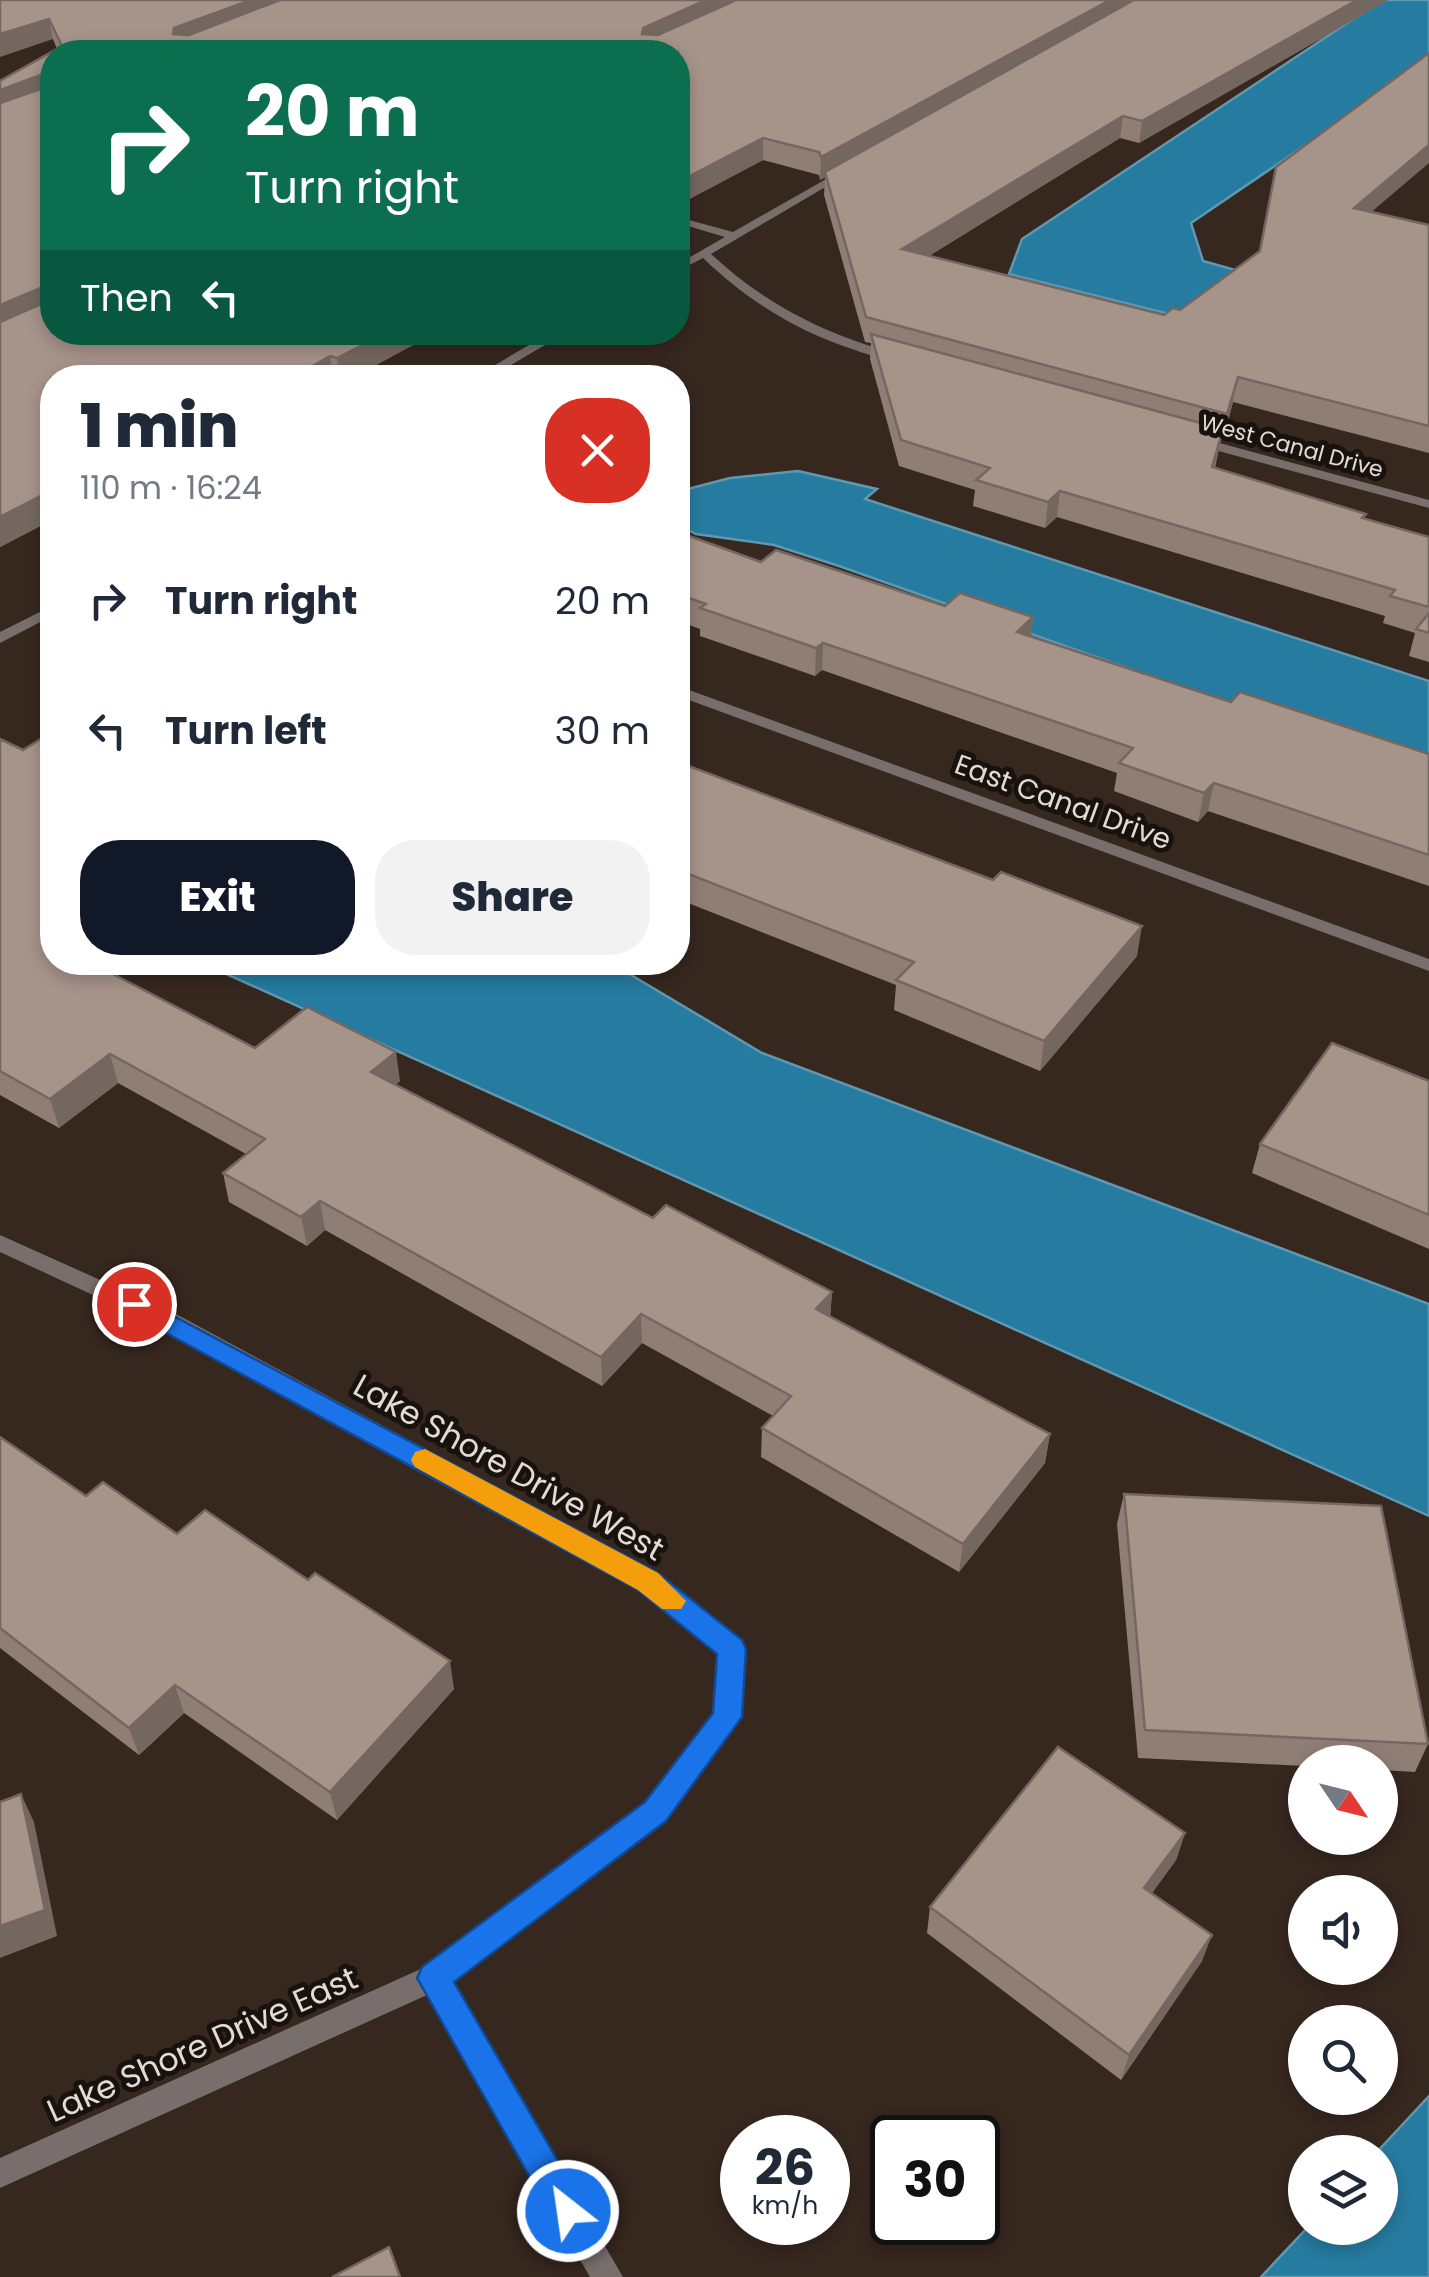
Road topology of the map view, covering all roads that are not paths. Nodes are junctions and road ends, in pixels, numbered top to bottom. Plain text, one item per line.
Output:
1 (851, 169) edge
2 (690, 223) edge
3 (732, 235) junction
4 (704, 253) junction
5 (690, 261) edge
6 (537, 345) edge
7 (502, 365) edge
8 (919, 365) edge
9 (1184, 437) edge
10 (1429, 504) edge
11 (40, 616) edge
12 (0, 638) edge
13 (690, 695) edge
14 (1429, 965) edge
15 (0, 1242) edge
16 (434, 1978) junction
17 (0, 2173) edge
18 (607, 2277) edge

1 - 3 street
2 - 3 street
3 - 4 street
4 - 5 street
4 - 8 street
6 - 7 street
9 - 10 street, West Canal Drive
11 - 12 street
13 - 14 street, East Canal Drive
15 - 16 street, Lake Shore Drive West
16 - 17 street, Lake Shore Drive East
16 - 18 street

